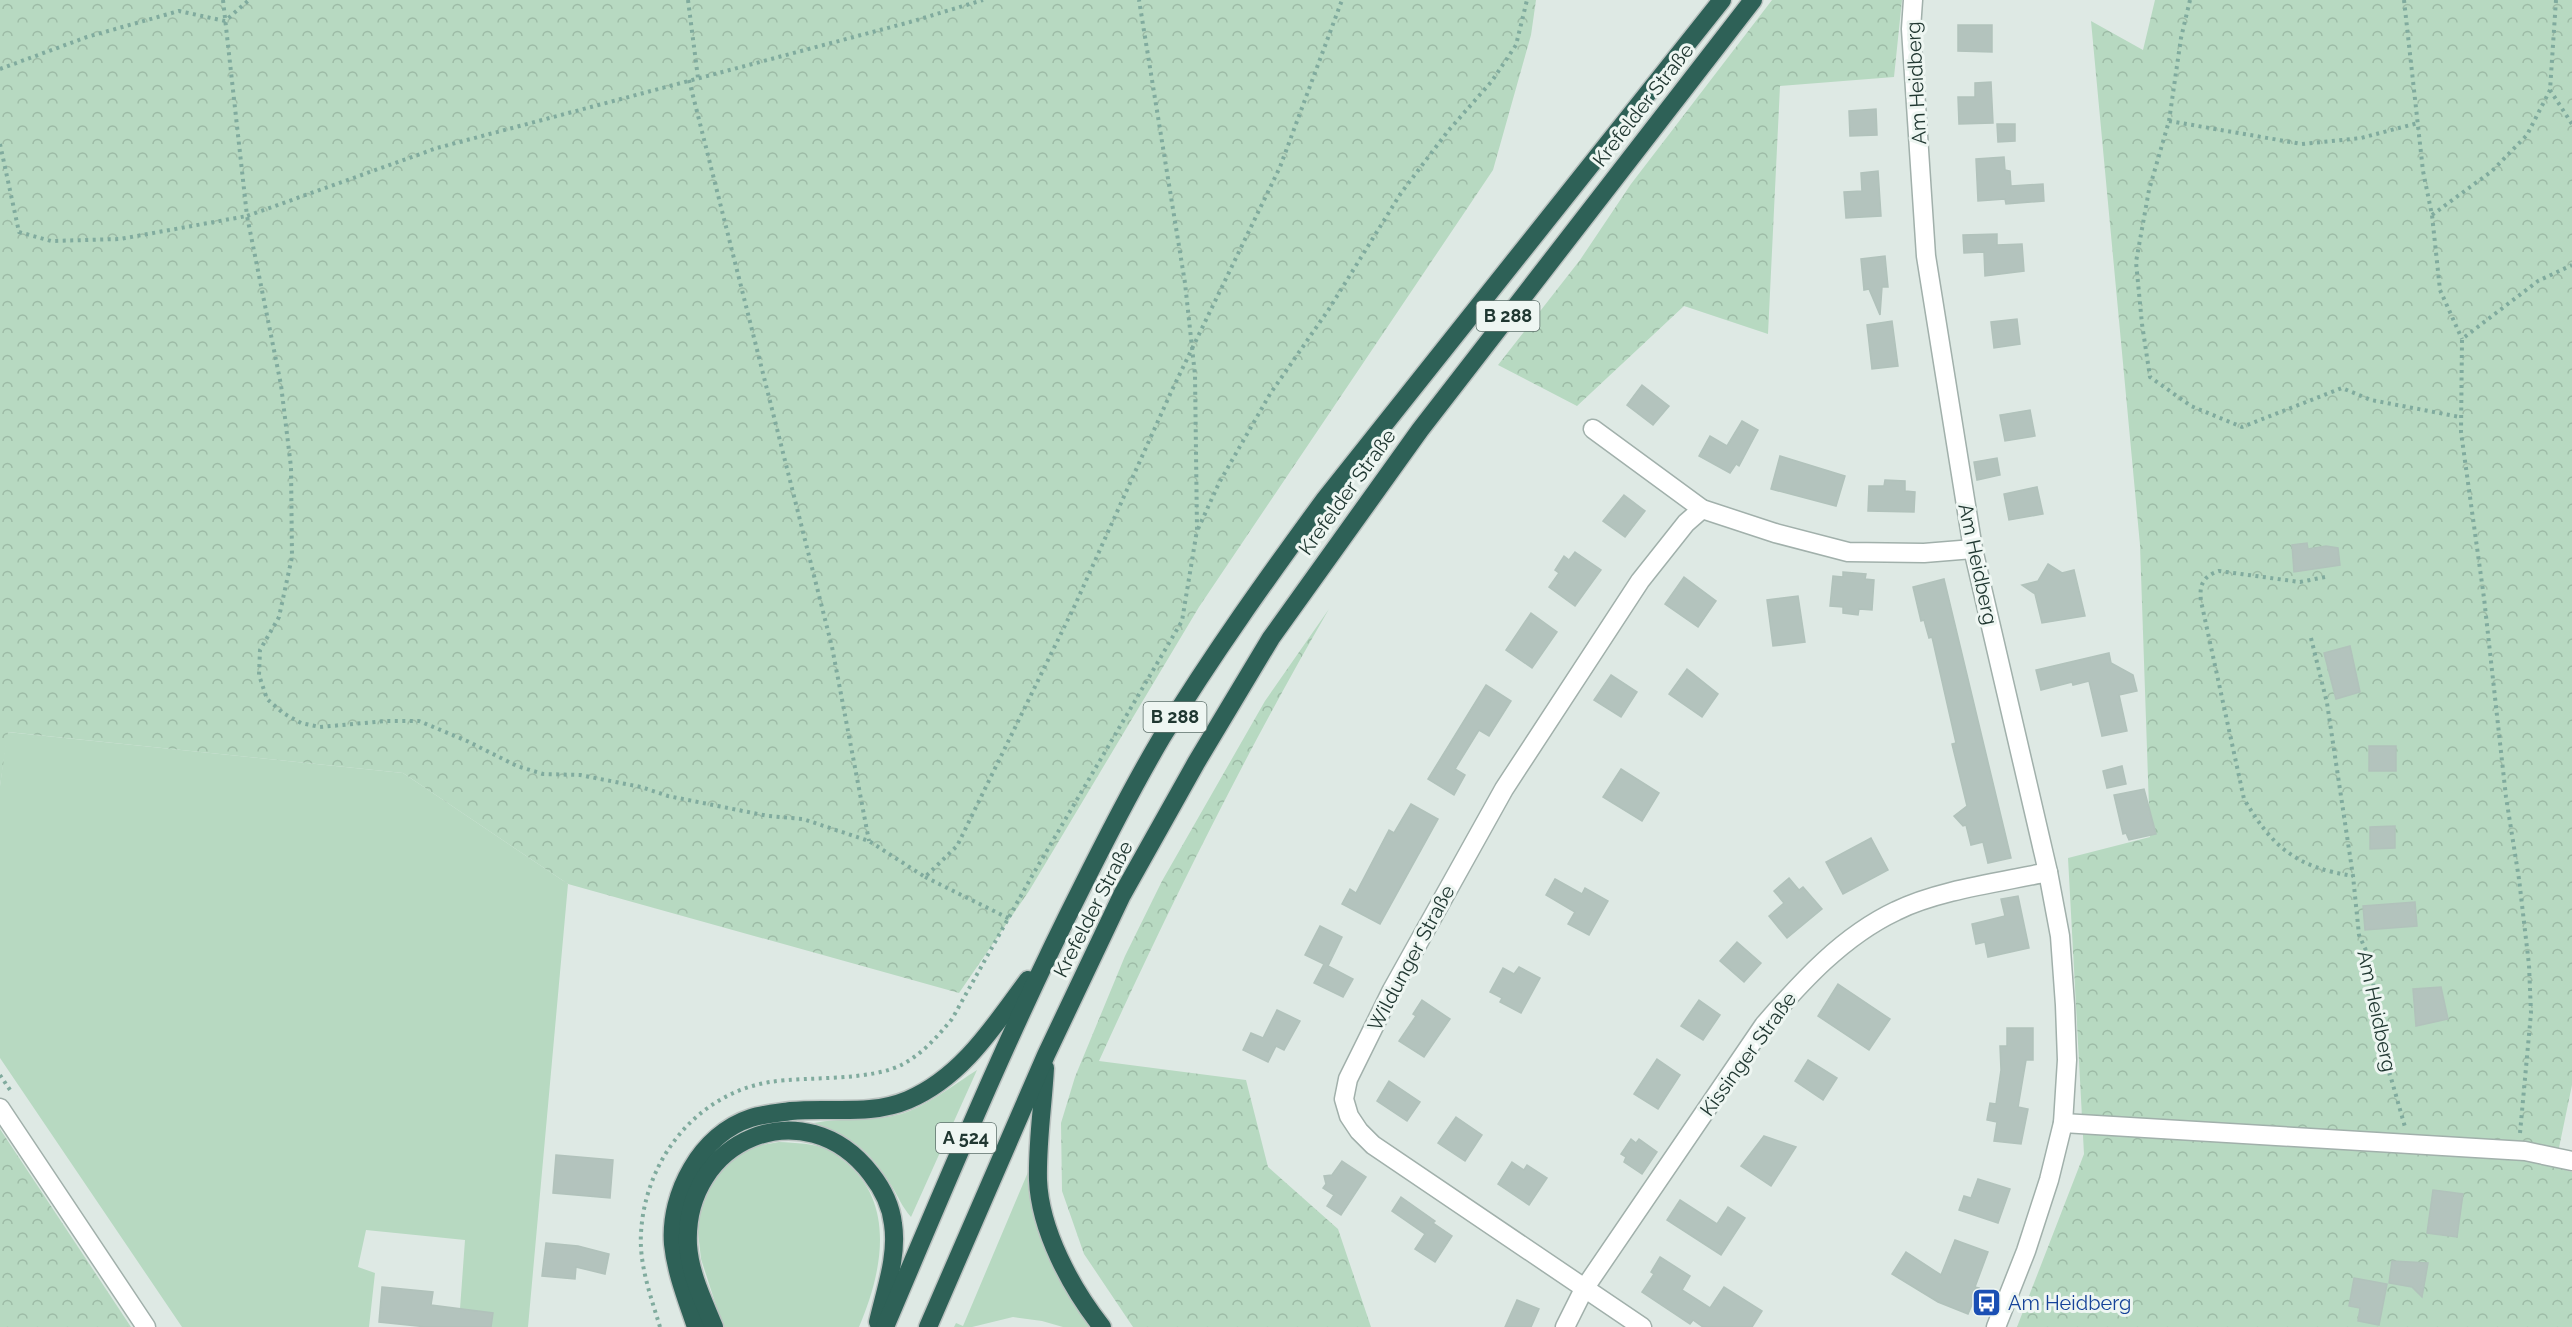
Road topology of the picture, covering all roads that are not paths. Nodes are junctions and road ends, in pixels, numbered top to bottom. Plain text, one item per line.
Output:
1 (1722, 0) edge
2 (1753, 0) edge
3 (1913, 0) edge
4 (1593, 429) dead end
5 (1702, 509) junction
6 (1972, 549) junction
7 (2048, 872) junction
8 (1050, 949) junction
9 (1046, 1055) junction
10 (0, 1108) edge
11 (2063, 1124) junction
12 (2572, 1161) edge
13 (1584, 1289) junction
14 (146, 1327) edge
15 (696, 1327) edge
16 (714, 1327) edge
17 (877, 1327) edge
18 (885, 1327) edge
19 (928, 1327) edge
20 (1102, 1327) edge
21 (1565, 1327) edge
22 (1642, 1327) edge
23 (1996, 1327) edge

1 - 8 highway, Krefelder Straße / B 288
2 - 9 highway, Krefelder Straße / B 288
3 - 6 street, Am Heidberg
4 - 5 street
5 - 6 street
5 - 13 street, Wildunger Straße
6 - 7 street, Am Heidberg
7 - 11 street, Am Heidberg
7 - 13 street, Kissinger Straße
8 - 15 highway
8 - 18 highway, A 524
9 - 19 highway, A 524
9 - 20 highway
10 - 14 street
11 - 12 street
11 - 23 street, Am Heidberg
13 - 21 street, Kissinger Straße
13 - 22 street, Wildunger Straße
16 - 17 highway

